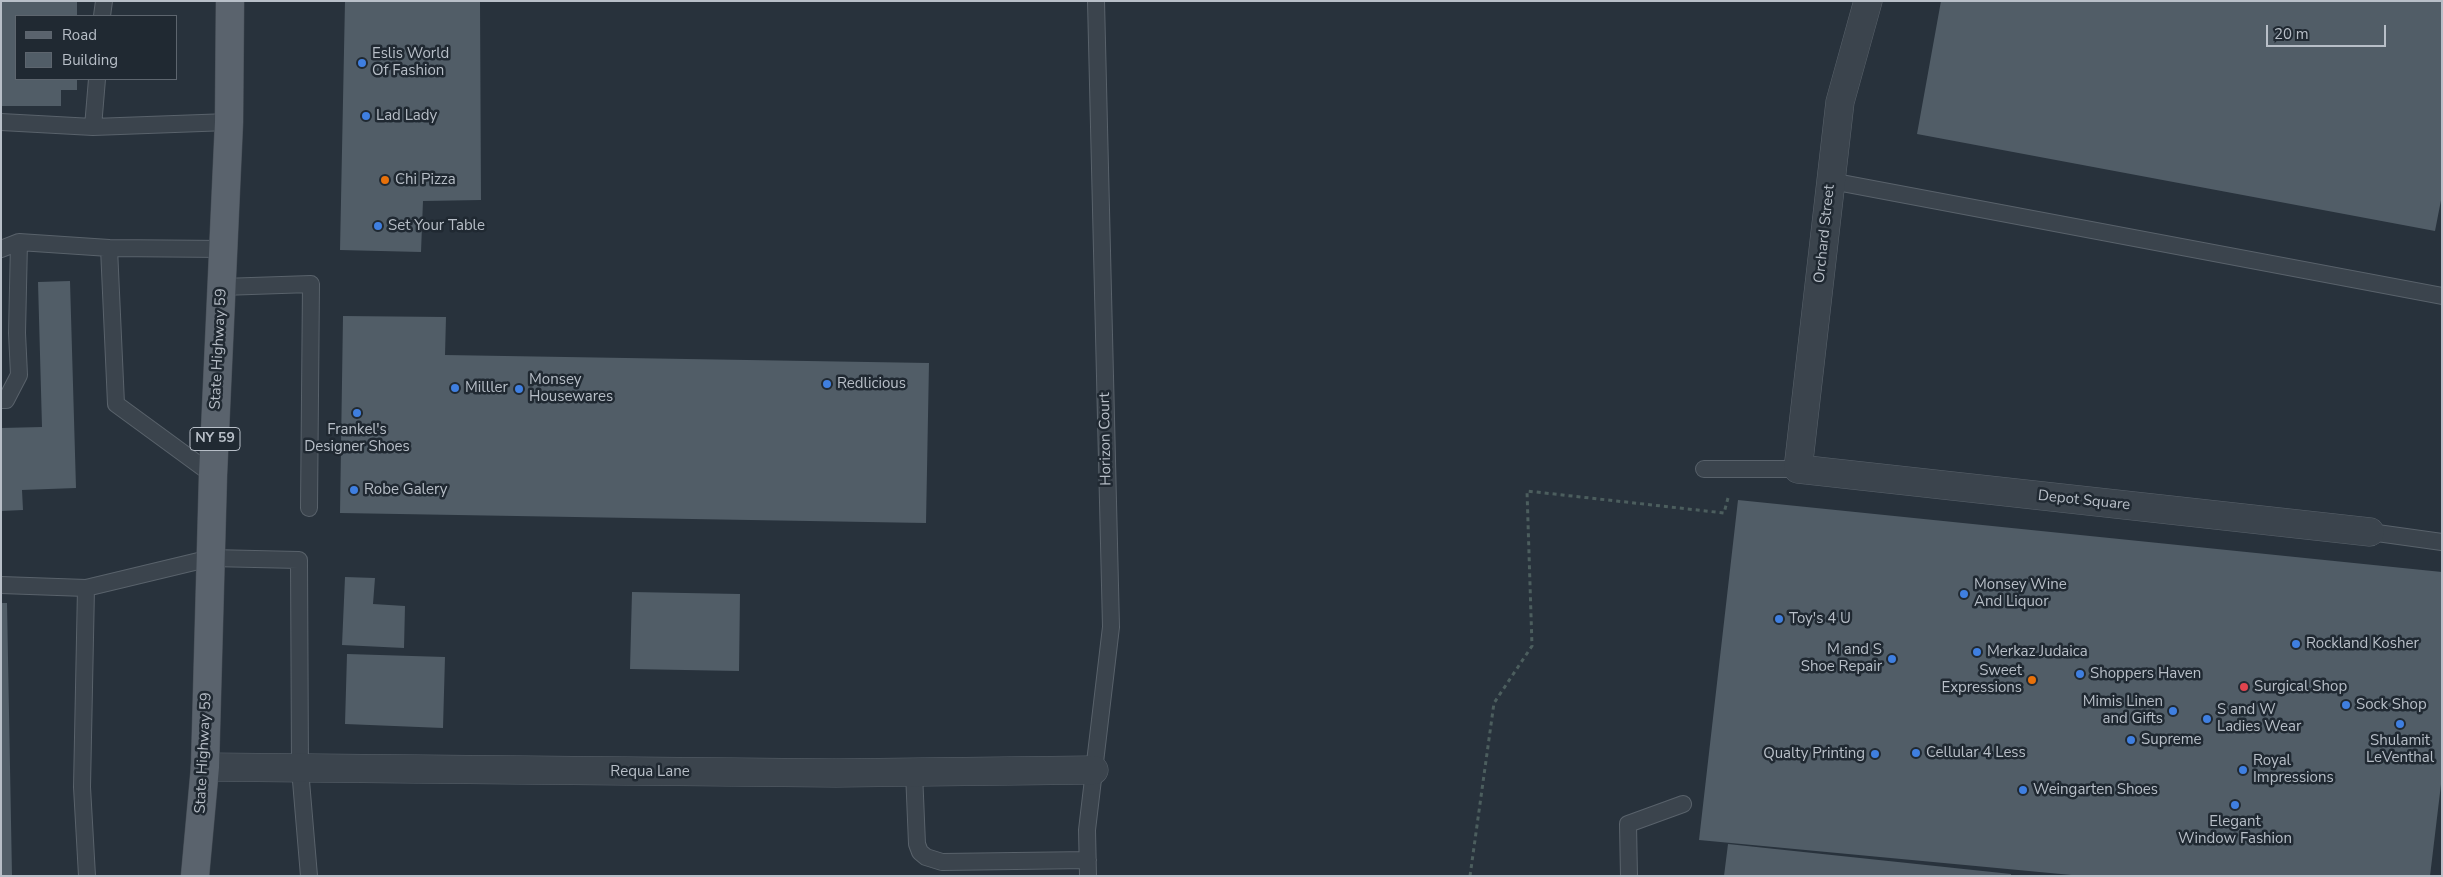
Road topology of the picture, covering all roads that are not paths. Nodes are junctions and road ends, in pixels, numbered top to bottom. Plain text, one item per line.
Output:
1 (104, 1) edge
2 (230, 1) edge
3 (1096, 1) edge
4 (1868, 1) edge
5 (102, 15) edge
6 (97, 80) edge
7 (1, 122) edge
8 (229, 122) junction
9 (93, 128) junction
10 (1831, 181) junction
11 (19, 242) junction
12 (109, 248) junction
13 (1, 249) edge
14 (224, 249) junction
15 (222, 287) junction
16 (2442, 296) edge
17 (1, 400) edge
18 (1704, 469) dead end
19 (1798, 469) junction
20 (213, 475) junction
21 (309, 508) dead end
22 (2370, 532) joint
23 (2442, 542) edge
24 (211, 558) junction
25 (1, 585) edge
26 (86, 588) junction
27 (205, 767) junction
28 (300, 769) junction
29 (1094, 770) junction
30 (914, 772) junction
31 (1683, 804) dead end
32 (1088, 868) edge
33 (87, 876) edge
34 (195, 876) edge
35 (309, 876) edge
36 (1628, 876) edge

1 - 5 lane
2 - 8 main road, State Highway 59 / NY 59
3 - 29 lane, Horizon Court
4 - 10 street, Orchard Street
6 - 9 lane
7 - 9 lane
8 - 9 lane
8 - 14 main road, State Highway 59 / NY 59
10 - 16 lane
10 - 19 street, Orchard Street
11 - 12 lane
11 - 13 lane
11 - 17 lane
12 - 14 lane
12 - 20 lane
14 - 15 main road, State Highway 59 / NY 59
15 - 20 main road, State Highway 59 / NY 59
15 - 21 lane
18 - 19 lane
19 - 22 street, Depot Square
20 - 24 main road, State Highway 59 / NY 59
22 - 23 lane
24 - 26 lane
24 - 27 main road, State Highway 59 / NY 59
24 - 28 lane
25 - 26 lane
26 - 33 lane
27 - 28 street, Requa Lane
27 - 34 main road, State Highway 59 / NY 59
28 - 30 street, Requa Lane
28 - 35 lane
29 - 30 street, Requa Lane
29 - 32 lane, Horizon Court
30 - 32 lane
31 - 36 lane

